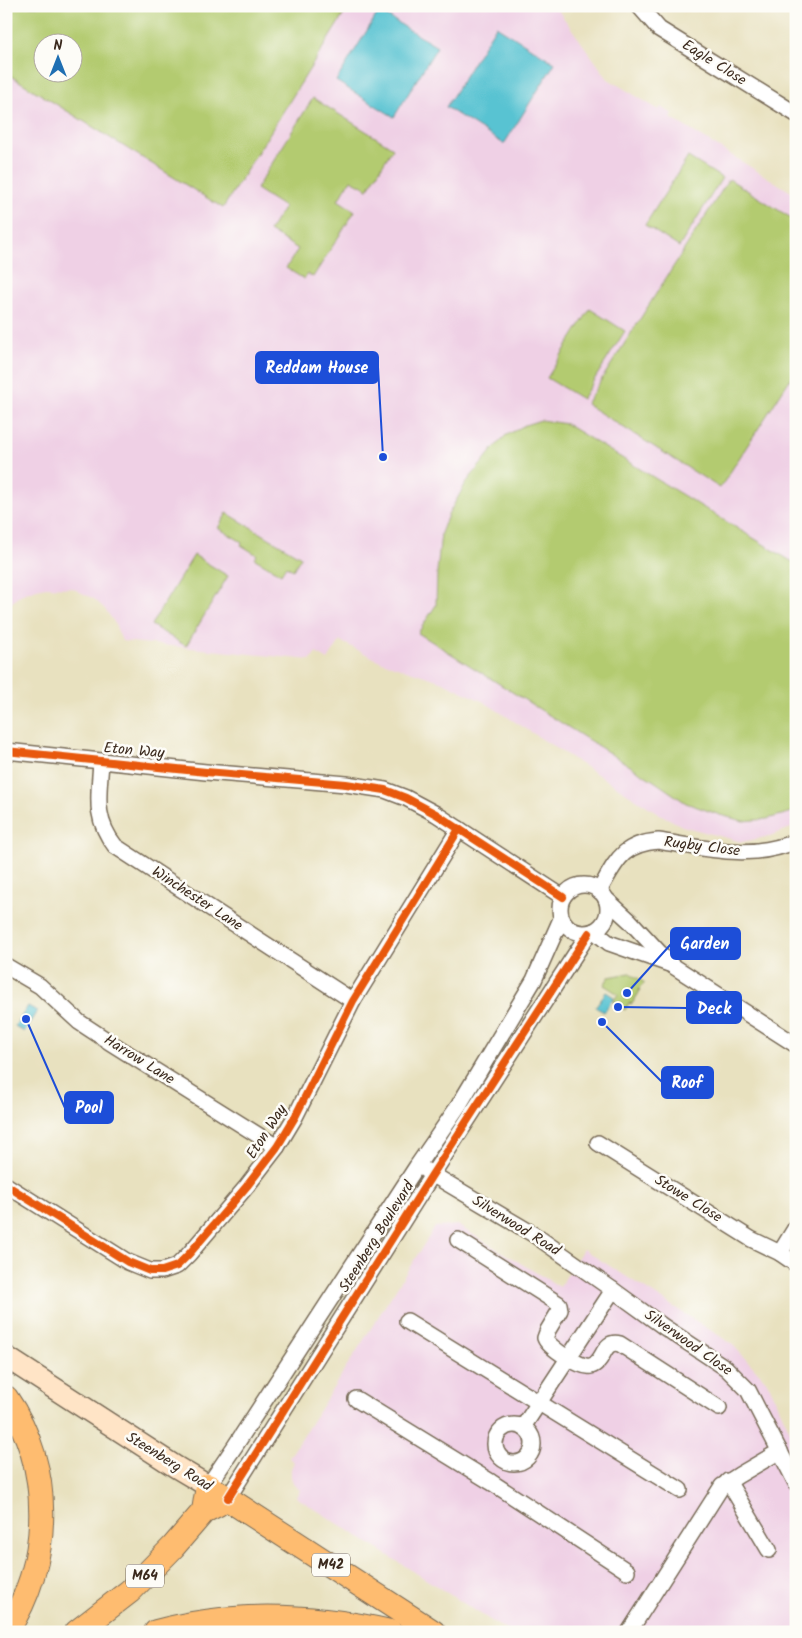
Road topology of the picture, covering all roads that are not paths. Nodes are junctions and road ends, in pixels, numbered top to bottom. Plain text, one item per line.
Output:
1 (639, 6) edge
2 (794, 109) edge
3 (6, 751) edge
4 (101, 762) junction
5 (459, 829) junction
6 (796, 841) edge
7 (603, 895) junction
8 (563, 897) junction
9 (561, 919) junction
10 (592, 932) junction
11 (670, 964) junction
12 (6, 966) edge
13 (353, 1000) junction
14 (514, 1014) junction
15 (531, 1024) junction
16 (796, 1045) edge
17 (598, 1143) dead end
18 (277, 1147) junction
19 (417, 1166) junction
20 (432, 1175) junction
21 (6, 1185) edge
22 (796, 1227) edge
23 (458, 1240) dead end
24 (780, 1253) junction
25 (796, 1264) edge
26 (613, 1290) junction
27 (407, 1321) dead end
28 (6, 1357) edge
29 (568, 1357) junction
30 (6, 1398) edge
31 (356, 1399) dead end
32 (539, 1402) junction
33 (719, 1408) dead end
34 (523, 1427) junction
35 (780, 1451) junction
36 (504, 1460) junction
37 (728, 1481) junction
38 (491, 1482) junction
39 (796, 1483) edge
40 (208, 1486) junction
41 (680, 1490) dead end
42 (228, 1498) junction
43 (204, 1511) junction
44 (769, 1550) dead end
45 (627, 1571) dead end
46 (6, 1632) edge
47 (77, 1632) edge
48 (156, 1632) edge
49 (390, 1632) edge
50 (433, 1632) edge
51 (629, 1632) edge

1 - 2 street, Eagle Close
3 - 4 street, Eton Way
4 - 5 street, Eton Way
4 - 13 street, Winchester Lane
5 - 8 street, Eton Way
5 - 13 street, Eton Way
6 - 7 street, Rugby Close
7 - 8 street
7 - 10 street
7 - 11 street
8 - 9 street
9 - 10 street
9 - 14 street, Steenberg Boulevard
10 - 11 street
10 - 15 street, Steenberg Boulevard
11 - 16 street
12 - 18 street, Harrow Lane
13 - 18 street, Eton Way
14 - 15 street
14 - 19 street, Steenberg Boulevard
15 - 20 street, Steenberg Boulevard
17 - 24 street, Stowe Close
18 - 21 street, Eton Way
19 - 20 street, Silverwood Road
19 - 40 street, Steenberg Boulevard
20 - 26 street, Silverwood Road
20 - 42 street, Steenberg Boulevard
22 - 24 street
23 - 29 street
24 - 25 street, Stowe Close
26 - 29 street
26 - 35 street, Silverwood Close
27 - 32 street
28 - 40 main road, Steenberg Road / M42
29 - 32 street
29 - 33 street
30 - 46 main road
31 - 38 street
32 - 34 street
32 - 41 street
34 - 36 street
34 - 36 street
35 - 37 street
35 - 39 street, Silverwood Close
36 - 38 street
37 - 44 street
37 - 51 street
38 - 45 street
40 - 42 main road, Steenberg Road / M42
40 - 43 main road
42 - 43 main road, M64
42 - 50 main road, Steenberg Road / M42
43 - 47 main road, M64
48 - 49 main road

